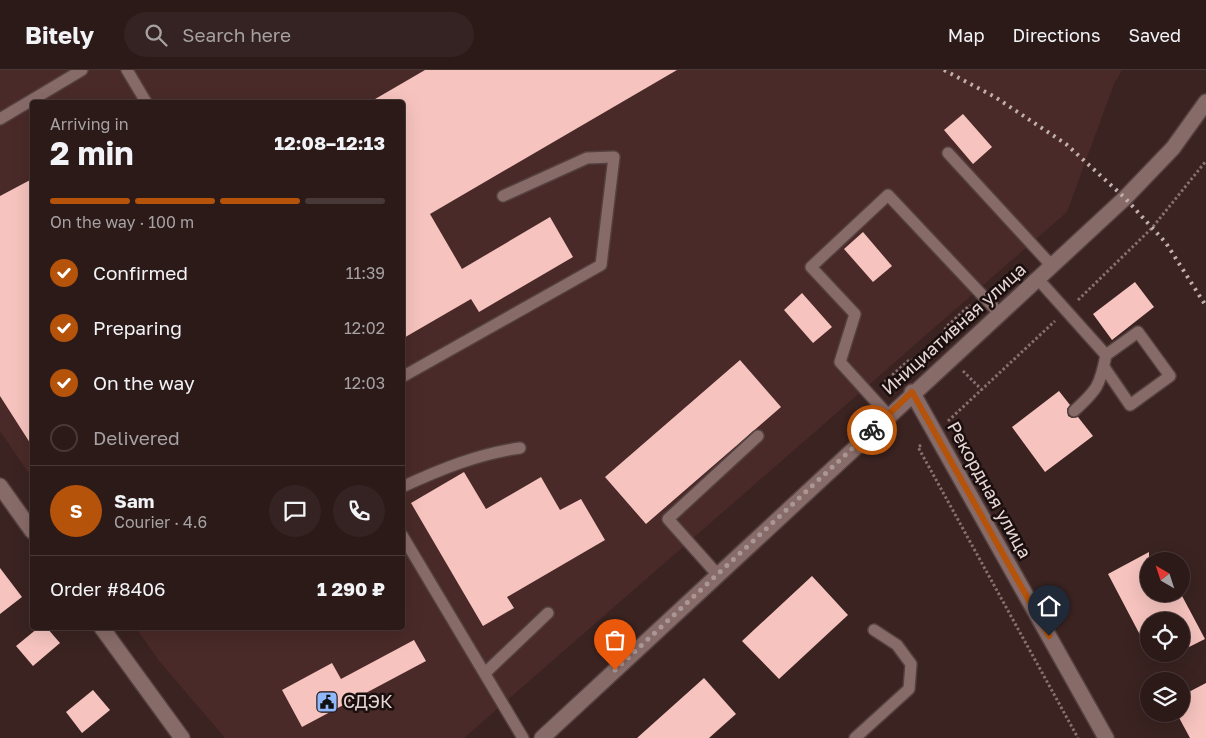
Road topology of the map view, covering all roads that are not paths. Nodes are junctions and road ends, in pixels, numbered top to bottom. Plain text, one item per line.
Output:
1 (82, 70) edge
2 (127, 70) edge
3 (32, 100) edge
4 (145, 100) edge
5 (30, 101) edge
6 (1206, 102) edge
7 (0, 119) edge
8 (948, 152) dead end
9 (503, 196) dead end
10 (1051, 265) junction
11 (1037, 278) junction
12 (998, 313) junction
13 (1106, 356) junction
14 (1104, 368) junction
15 (405, 375) edge
16 (912, 392) junction
17 (1074, 411) dead end
18 (888, 415) junction
19 (758, 436) dead end
20 (520, 448) dead end
21 (0, 486) edge
22 (405, 486) edge
23 (30, 528) edge
24 (405, 540) edge
25 (717, 574) junction
26 (548, 614) dead end
27 (103, 630) edge
28 (874, 630) dead end
29 (485, 673) junction
30 (182, 738) edge
31 (523, 738) edge
32 (542, 738) edge
33 (855, 738) edge
34 (1106, 738) edge

1 - 3 lane
2 - 4 lane
5 - 7 lane
6 - 10 main road, Инициативная улица
8 - 10 lane
9 - 15 lane
10 - 11 main road, Инициативная улица
11 - 12 main road, Инициативная улица
11 - 13 lane
12 - 16 main road, Инициативная улица
12 - 18 lane
13 - 14 lane
13 - 14 lane
14 - 17 lane
16 - 18 main road, Инициативная улица
16 - 34 main road, Рекордная улица
18 - 25 main road, Инициативная улица
19 - 25 lane
20 - 22 lane
21 - 23 main road
24 - 29 lane
25 - 32 main road, Инициативная улица
26 - 29 lane
27 - 30 main road
28 - 33 lane
29 - 31 lane

